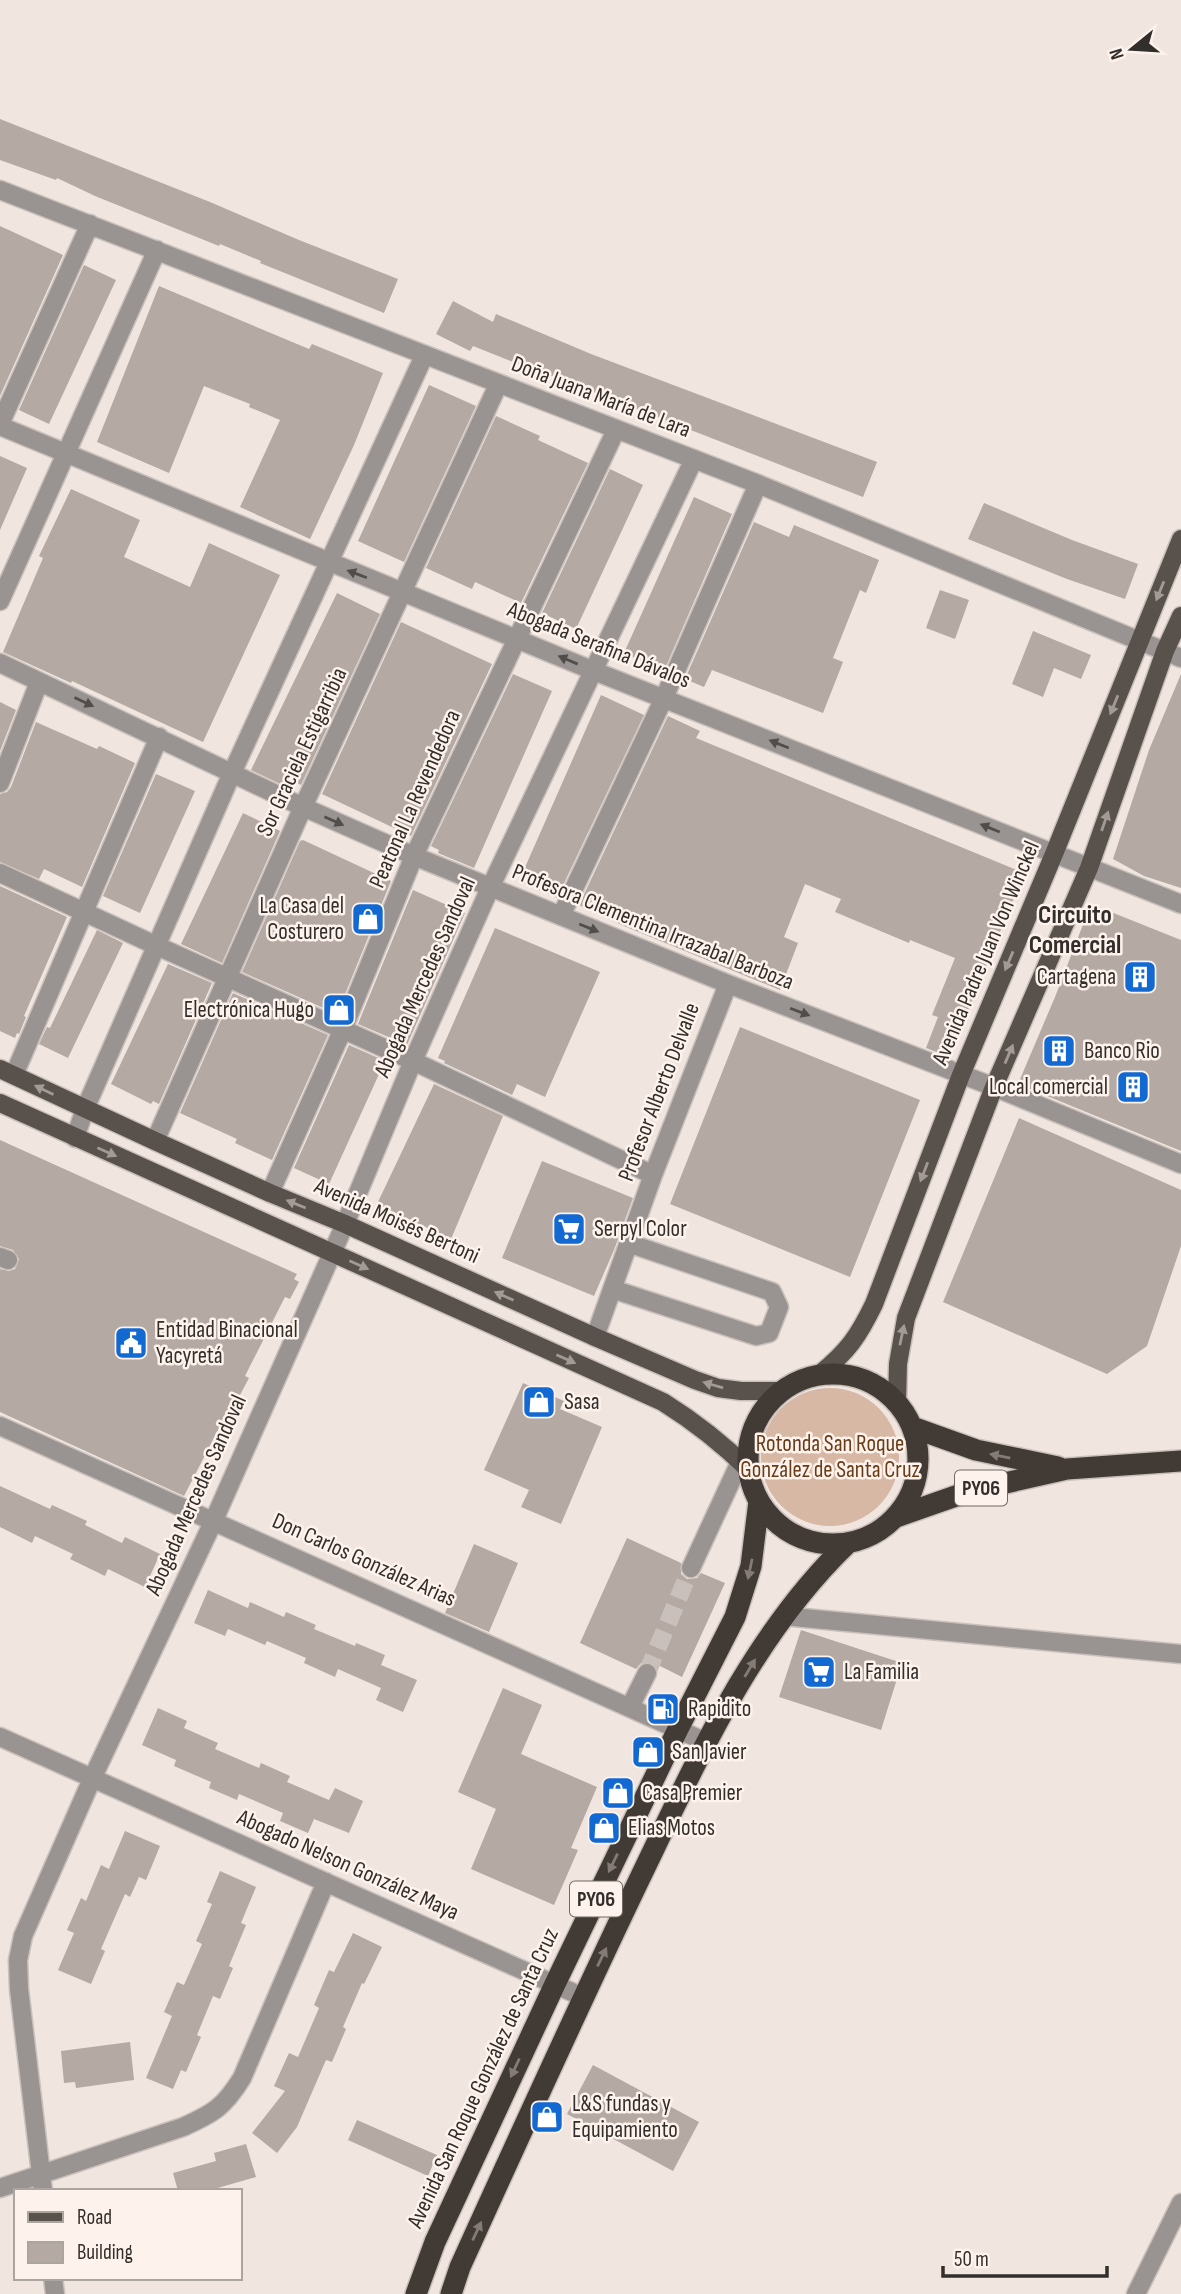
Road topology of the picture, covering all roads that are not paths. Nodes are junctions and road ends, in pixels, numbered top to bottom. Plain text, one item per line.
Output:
1 (0, 190) edge
2 (90, 224) junction
3 (157, 250) junction
4 (425, 356) junction
5 (498, 385) junction
6 (0, 425) edge
7 (616, 430) junction
8 (66, 453) junction
9 (694, 459) junction
10 (758, 484) junction
11 (1181, 539) edge
12 (329, 563) junction
13 (404, 591) junction
14 (0, 601) edge
15 (1181, 616) edge
16 (516, 638) junction
17 (1139, 642) junction
18 (1173, 654) edge
19 (0, 663) edge
20 (594, 671) junction
21 (39, 682) junction
22 (664, 698) junction
23 (159, 737) junction
24 (232, 773) junction
25 (0, 783) edge
26 (303, 807) junction
27 (1054, 854) junction
28 (414, 856) junction
29 (1089, 868) junction
30 (0, 873) edge
31 (490, 888) junction
32 (1181, 904) edge
33 (84, 911) junction
34 (561, 916) junction
35 (157, 946) junction
36 (229, 977) junction
37 (728, 984) junction
38 (343, 1029) junction
39 (414, 1061) junction
40 (7, 1072) edge
41 (961, 1075) junction
42 (995, 1087) junction
43 (0, 1103) edge
44 (85, 1109) junction
45 (75, 1138) junction
46 (155, 1142) junction
47 (1181, 1164) edge
48 (653, 1175) junction
49 (270, 1193) junction
50 (345, 1224) junction
51 (628, 1243) junction
52 (331, 1253) junction
53 (612, 1289) junction
54 (595, 1337) junction
55 (820, 1374) junction
56 (781, 1391) junction
57 (897, 1403) junction
58 (0, 1426) edge
59 (912, 1427) junction
60 (1181, 1461) edge
61 (745, 1466) junction
62 (1067, 1469) junction
63 (759, 1501) junction
64 (896, 1517) junction
65 (214, 1520) junction
66 (848, 1543) junction
67 (691, 1568) tunnel mouth
68 (783, 1616) junction
69 (1181, 1654) edge
70 (647, 1673) tunnel mouth
71 (631, 1707) junction
72 (678, 1729) junction
73 (0, 1737) edge
74 (706, 1742) junction
75 (92, 1779) junction
76 (326, 1882) junction
77 (555, 1984) junction
78 (583, 1997) junction
79 (42, 2183) edge
80 (0, 2188) edge
81 (1181, 2203) edge
82 (416, 2294) edge
83 (451, 2294) edge
84 (1136, 2294) edge

1 - 2 street, Doña Juana María de Lara
2 - 3 street, Doña Juana María de Lara
2 - 6 street
3 - 4 street, Doña Juana María de Lara
3 - 8 street
4 - 5 street, Doña Juana María de Lara
4 - 12 street
5 - 7 street, Doña Juana María de Lara
5 - 13 street, Sor Graciela Estigarribia
6 - 8 street, Abogada Serafina Dávalos
7 - 9 street, Doña Juana María de Lara
7 - 16 street, Peatonal La Revendedora
8 - 12 street, Abogada Serafina Dávalos
8 - 14 street
9 - 10 street, Doña Juana María de Lara
9 - 20 street, Abogada Mercedes Sandoval
10 - 17 street, Doña Juana María de Lara
10 - 22 street
11 -> 17 main road, Avenida Padre Juan Von Winckel
13 -> 12 street, Abogada Serafina Dávalos
12 - 24 street
13 - 16 street, Abogada Serafina Dávalos
13 - 26 street, Sor Graciela Estigarribia
15 - 18 main road
20 -> 16 street, Abogada Serafina Dávalos
16 - 28 street, Peatonal La Revendedora
17 - 18 street, Doña Juana María de Lara
17 -> 27 main road, Avenida Padre Juan Von Winckel
29 -> 18 main road
19 - 21 street, Profesora Clementina Irrazabal Barboza
20 - 22 street, Abogada Serafina Dávalos
20 - 31 street, Abogada Mercedes Sandoval
21 -> 23 street, Profesora Clementina Irrazabal Barboza
21 - 25 street
27 -> 22 street, Abogada Serafina Dávalos
22 - 34 street
23 - 24 street, Profesora Clementina Irrazabal Barboza
23 - 33 street
24 - 26 street, Profesora Clementina Irrazabal Barboza
24 - 35 street
26 -> 28 street, Profesora Clementina Irrazabal Barboza
26 - 36 street, Sor Graciela Estigarribia
27 - 29 street, Abogada Serafina Dávalos
27 -> 41 main road, Avenida Padre Juan Von Winckel
28 - 31 street, Profesora Clementina Irrazabal Barboza
28 - 38 street, Peatonal La Revendedora
29 - 32 street, Abogada Serafina Dávalos
42 -> 29 main road
30 - 33 street
31 - 34 street, Profesora Clementina Irrazabal Barboza
31 - 39 street, Abogada Mercedes Sandoval
33 - 35 street
33 - 40 street
34 -> 37 street, Profesora Clementina Irrazabal Barboza
35 - 36 street
35 - 44 street
36 - 38 street
36 - 46 street, Sor Graciela Estigarribia
37 -> 41 street, Profesora Clementina Irrazabal Barboza
37 - 48 street, Profesor Alberto Delvalle
38 - 39 street
38 - 49 street, Peatonal La Revendedora
39 - 48 street
39 - 50 street, Abogada Mercedes Sandoval
44 -> 40 main road, Avenida Moisés Bertoni
41 - 42 street, Profesora Clementina Irrazabal Barboza
41 -> 55 main road, Avenida Padre Juan Von Winckel
42 - 47 street, Profesora Clementina Irrazabal Barboza
57 -> 42 main road
43 - 45 main road
44 - 45 street
44 - 46 main road, Avenida Moisés Bertoni
45 -> 52 main road
46 - 49 main road, Avenida Moisés Bertoni
48 - 51 street, Profesor Alberto Delvalle
50 -> 49 main road, Avenida Moisés Bertoni
50 - 52 street, Abogada Mercedes Sandoval
54 -> 50 main road, Avenida Moisés Bertoni
51 - 53 street, Profesor Alberto Delvalle
51 - 53 street
52 -> 61 main road
52 - 65 street, Abogada Mercedes Sandoval
53 - 54 street, Profesor Alberto Delvalle
56 -> 54 main road, Avenida Moisés Bertoni
55 - 56 highway, PY06
55 - 57 highway, PY06
56 - 61 highway, PY06
57 - 59 highway, PY06
58 - 65 street, Don Carlos González Arias
62 -> 59 highway, PY06
59 - 64 highway, PY06
60 - 62 highway, PY06
61 - 63 highway, PY06
61 - 67 street
62 - 64 highway, PY06
63 - 66 highway, PY06
63 -> 72 highway, Avenida San Roque González de Santa Cruz / PY06
64 - 66 highway, PY06
65 - 71 street, Don Carlos González Arias
65 - 75 street, Abogada Mercedes Sandoval
66 - 68 highway, PY06
68 - 69 street
74 -> 68 highway, PY06
70 - 71 street
71 - 72 street, Don Carlos González Arias
72 - 74 street, Don Carlos González Arias
72 -> 77 highway, Avenida San Roque González de Santa Cruz / PY06
73 - 75 street, Abogado Nelson González Maya
78 -> 74 highway, PY06
75 - 76 street, Abogado Nelson González Maya
75 - 79 street, Abogada Mercedes Sandoval
76 - 77 street, Abogado Nelson González Maya
76 - 79 street
77 - 78 street, Abogado Nelson González Maya
77 -> 82 highway, Avenida San Roque González de Santa Cruz / PY06
83 -> 78 highway, PY06
79 - 80 street
81 - 84 street

